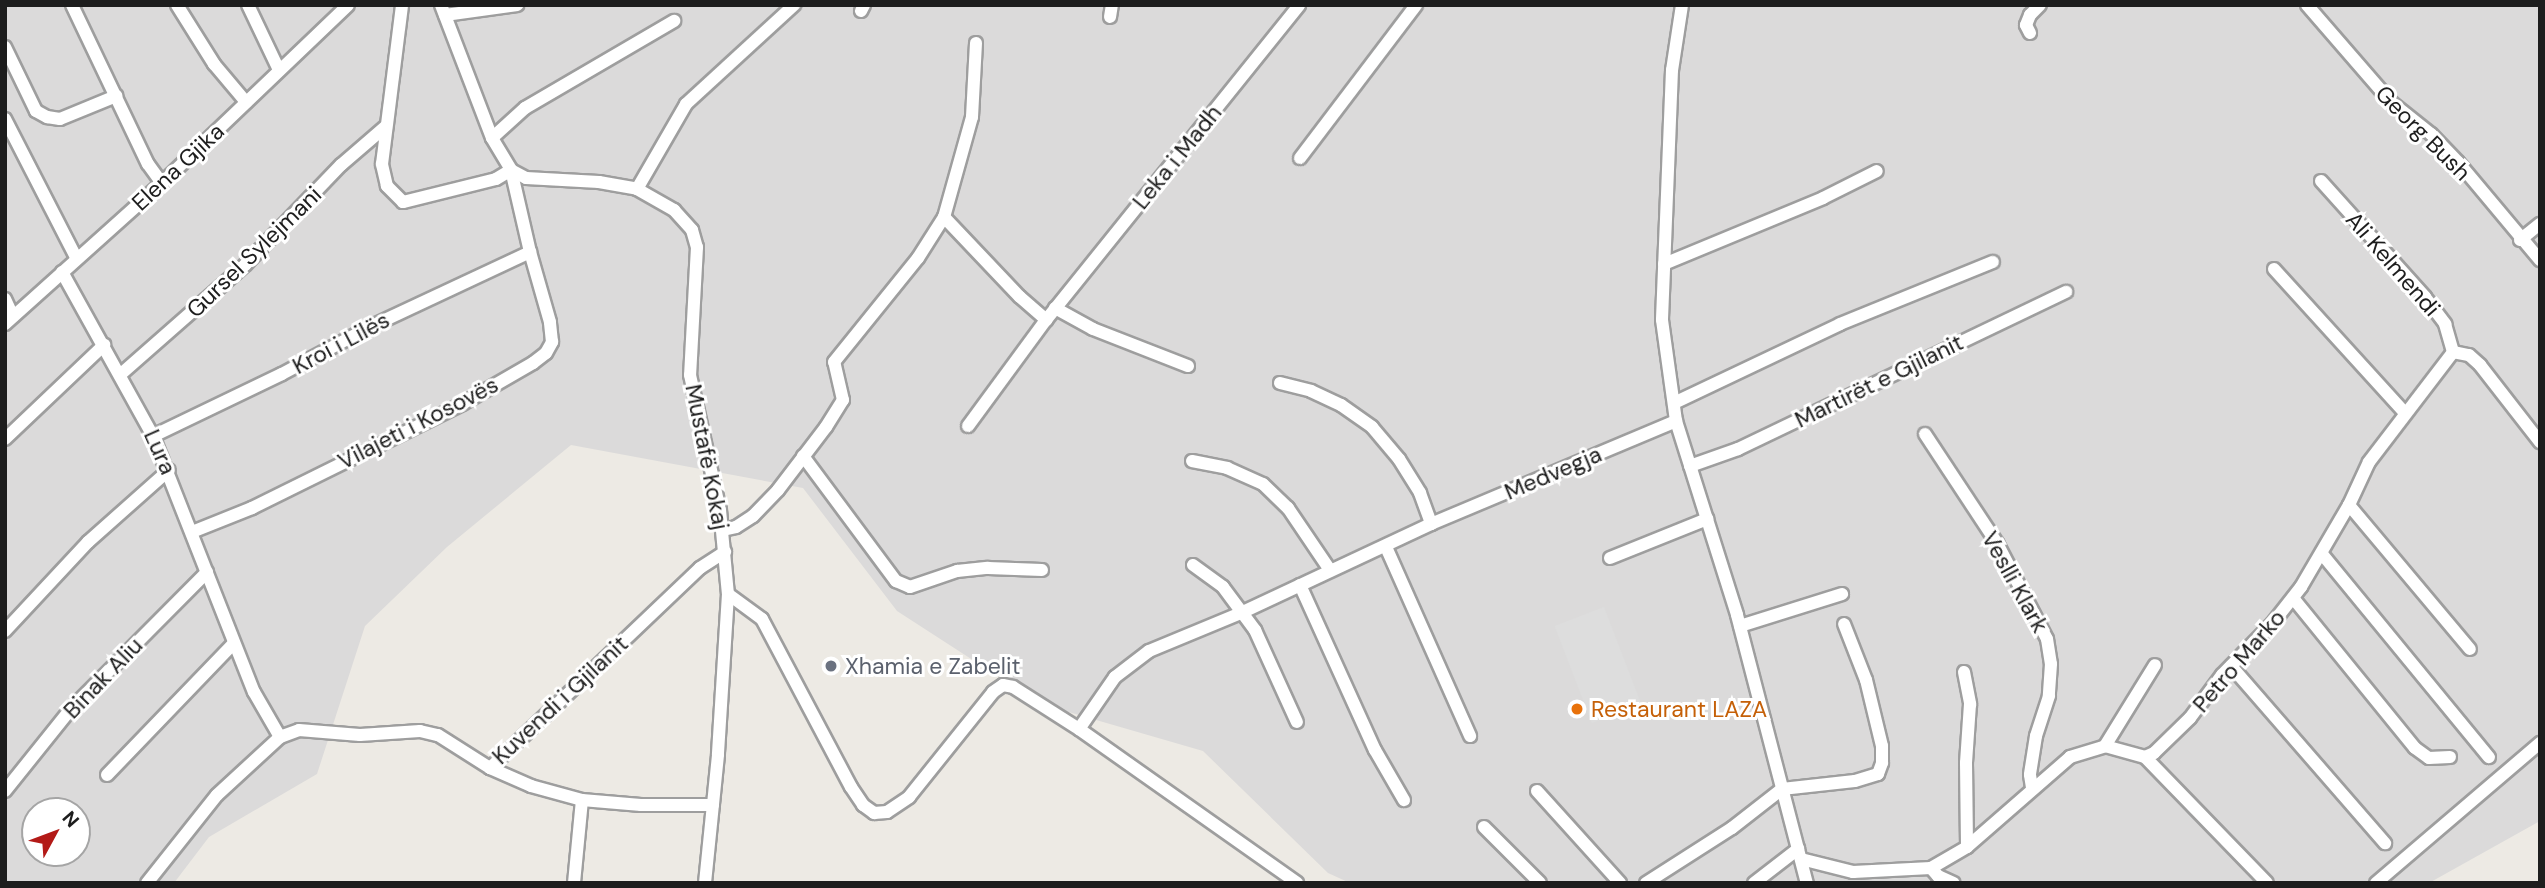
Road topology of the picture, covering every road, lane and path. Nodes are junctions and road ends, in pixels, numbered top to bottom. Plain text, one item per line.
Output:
1 (72, 5) edge
2 (177, 5) edge
3 (248, 5) edge
4 (348, 5) edge
5 (402, 5) edge
6 (517, 5) edge
7 (794, 5) edge
8 (1299, 5) edge
9 (1416, 5) edge
10 (1682, 5) edge
11 (2040, 5) edge
12 (2307, 5) edge
13 (443, 10) edge
14 (674, 21) dead end
15 (2030, 33) dead end
16 (976, 43) dead end
17 (5, 47) edge
18 (279, 70) junction
19 (116, 96) junction
20 (246, 103) junction
21 (5, 119) edge
22 (385, 127) junction
23 (492, 138) junction
24 (1300, 158) dead end
25 (511, 170) junction
26 (1877, 171) dead end
27 (2321, 181) dead end
28 (163, 183) junction
29 (636, 189) junction
30 (944, 217) junction
31 (2540, 224) edge
32 (2520, 240) junction
33 (530, 252) junction
34 (77, 259) junction
35 (2540, 260) edge
36 (1993, 262) dead end
37 (1664, 264) junction
38 (2274, 269) dead end
39 (62, 272) junction
40 (2066, 292) dead end
41 (5, 299) edge
42 (1055, 308) junction
43 (9, 320) edge
44 (1046, 320) junction
45 (104, 345) junction
46 (2453, 352) junction
47 (1188, 366) dead end
48 (121, 374) junction
49 (1280, 383) dead end
50 (1674, 403) junction
51 (2405, 413) junction
52 (1676, 421) junction
53 (968, 426) dead end
54 (1924, 434) dead end
55 (153, 436) junction
56 (5, 439) edge
57 (2540, 442) edge
58 (803, 456) junction
59 (1192, 461) dead end
60 (1690, 466) junction
61 (169, 470) junction
62 (2349, 505) junction
63 (1707, 519) junction
64 (1431, 524) junction
65 (723, 530) junction
66 (191, 532) junction
67 (1386, 547) junction
68 (725, 552) junction
69 (2322, 554) junction
70 (1610, 558) dead end
71 (1193, 565) dead end
72 (1042, 570) dead end
73 (1330, 570) junction
74 (207, 572) junction
75 (1300, 585) junction
76 (728, 594) junction
77 (1842, 594) dead end
78 (2293, 598) junction
79 (1243, 612) junction
80 (1844, 624) dead end
81 (1740, 626) junction
82 (5, 631) edge
83 (234, 643) junction
84 (2470, 649) dead end
85 (2154, 665) dead end
86 (2231, 666) junction
87 (1964, 672) dead end
88 (1297, 723) dead end
89 (1079, 729) junction
90 (1470, 736) dead end
91 (280, 737) junction
92 (2540, 743) edge
93 (2105, 746) junction
94 (2145, 757) junction
95 (2450, 757) dead end
96 (2488, 757) dead end
97 (490, 768) junction
98 (107, 775) dead end
99 (2032, 787) junction
100 (1782, 789) junction
101 (1536, 790) dead end
102 (5, 791) edge
103 (582, 800) junction
104 (1404, 800) dead end
105 (713, 805) junction
106 (1484, 827) dead end
107 (2385, 843) dead end
108 (1967, 847) junction
109 (1800, 854) junction
110 (1931, 867) junction
111 (146, 883) edge
112 (574, 883) edge
113 (705, 883) edge
114 (1297, 883) edge
115 (1539, 883) edge
116 (1620, 883) edge
117 (1646, 883) edge
118 (1754, 883) edge
119 (1807, 883) edge
120 (1954, 883) edge
121 (2267, 883) edge
122 (2376, 883) edge

1 - 19 street
2 - 20 street
3 - 18 street
4 - 18 street, Elena Gjika
5 - 22 street
6 - 13 street
7 - 29 street
8 - 42 street, Leka i Madh
9 - 24 street
10 - 37 street
11 - 15 street
12 - 32 street, Georg Bush
13 - 23 street
14 - 23 street
16 - 30 street
17 - 19 street
18 - 20 street, Elena Gjika
19 - 28 street
20 - 28 street, Elena Gjika
21 - 34 street
22 - 25 street
22 - 48 street, Gursel Sylejmani
23 - 25 street
25 - 29 street, Mustafë Kokaj
25 - 33 street
26 - 37 street
27 - 46 street, Ali Kelmendi
28 - 34 street, Elena Gjika
29 - 65 street, Mustafë Kokaj
30 - 44 street
30 - 58 street
31 - 32 street
32 - 35 street, Georg Bush
33 - 55 street, Kroi i Lilës
33 - 66 street, Vilajeti i Kosovës
34 - 39 street, Elena Gjika
36 - 50 street
37 - 50 street
38 - 51 street
39 - 43 street, Elena Gjika
39 - 45 street, Lura
40 - 60 street, Martirët e Gjilanit
41 - 43 street
42 - 44 street, Leka i Madh
42 - 47 street
44 - 53 street, Leka i Madh
45 - 48 street, Lura
45 - 56 street
46 - 51 street, Petro Marko
46 - 57 street
48 - 55 street, Lura
49 - 64 street
50 - 52 street
51 - 62 street, Petro Marko
52 - 60 street
52 - 64 street, Medvegja
54 - 99 street, Veslli Klark
55 - 61 street, Lura
58 - 65 street
58 - 72 street
59 - 73 street
60 - 63 street
61 - 66 street, Lura
61 - 82 street
62 - 69 street, Petro Marko
62 - 84 street
63 - 70 street
63 - 81 street
64 - 67 street, Medvegja
65 - 68 street, Mustafë Kokaj
66 - 74 street, Lura
67 - 73 street, Medvegja
67 - 90 street
68 - 76 street, Mustafë Kokaj
68 - 97 street, Kuvendi i Gjilanit
69 - 78 street, Petro Marko
69 - 96 street
71 - 79 street
73 - 75 street, Medvegja
74 - 83 street, Lura
74 - 102 street, Binak Aliu
75 - 79 street, Medvegja
75 - 104 street
76 - 89 street
76 - 105 street, Mustafë Kokaj
77 - 81 street
78 - 86 street, Petro Marko
78 - 95 street
79 - 88 street
79 - 89 street, Medvegja
80 - 100 street
81 - 100 street
83 - 91 street, Lura
83 - 98 street
85 - 93 street
86 - 94 street, Petro Marko
86 - 107 street
87 - 108 street
89 - 114 street
91 - 97 street, Kuvendi i Gjilanit
91 - 111 street
92 - 122 street
93 - 94 street
93 - 99 street
94 - 121 street
97 - 103 street
99 - 108 street
100 - 109 street
100 - 117 street
101 - 116 street
103 - 105 street
103 - 112 street
105 - 113 street, Mustafë Kokaj
106 - 115 street
108 - 110 street
109 - 110 street
109 - 118 street
109 - 119 street
110 - 120 street

